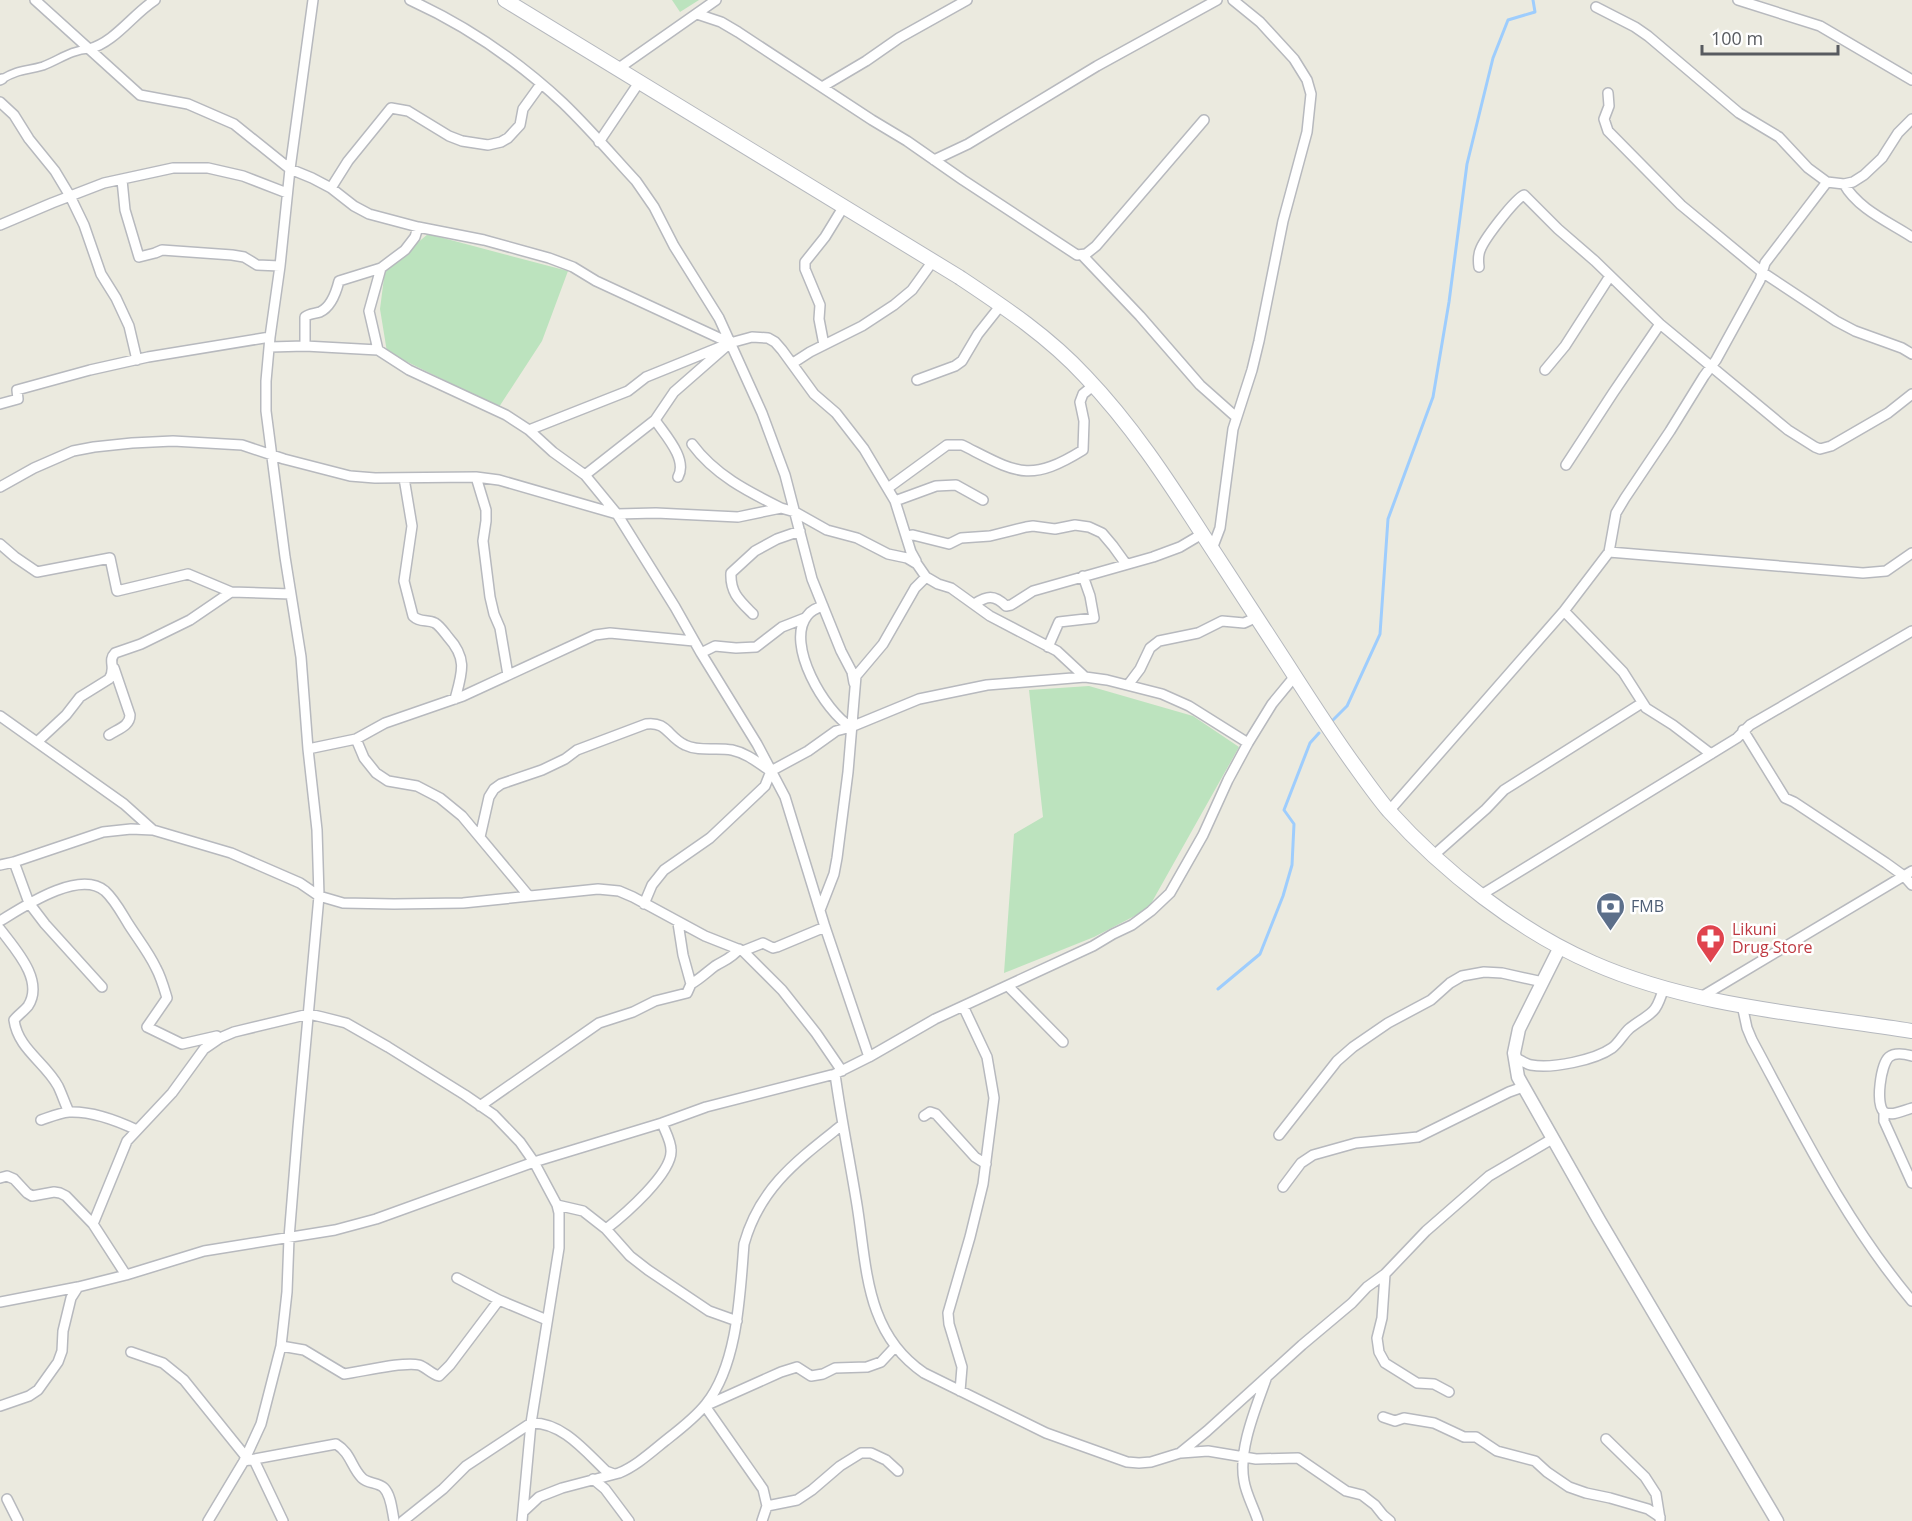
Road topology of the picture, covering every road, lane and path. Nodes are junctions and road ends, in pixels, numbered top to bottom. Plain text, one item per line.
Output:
1 (35, 0) edge
2 (155, 0) edge
3 (313, 0) edge
4 (410, 0) edge
5 (505, 0) edge
6 (716, 0) edge
7 (967, 0) edge
8 (1217, 0) edge
9 (1233, 0) edge
10 (1738, 0) edge
11 (1596, 7) dead end
12 (697, 14) junction
13 (89, 49) junction
14 (619, 68) junction
15 (1, 79) edge
16 (1912, 80) edge
17 (640, 81) junction
18 (541, 84) junction
19 (822, 87) junction
20 (1608, 93) dead end
21 (0, 102) edge
22 (1912, 119) edge
23 (1204, 120) dead end
24 (599, 142) junction
25 (934, 160) junction
26 (290, 169) junction
27 (122, 180) junction
28 (1827, 182) junction
29 (1844, 184) junction
30 (331, 188) junction
31 (287, 194) junction
32 (70, 196) junction
33 (844, 206) junction
34 (0, 225) edge
35 (418, 227) junction
36 (1912, 237) edge
37 (1082, 255) junction
38 (933, 261) junction
39 (280, 266) junction
40 (1479, 267) dead end
41 (381, 268) junction
42 (1762, 272) junction
43 (1611, 276) junction
44 (1001, 305) junction
45 (1660, 324) junction
46 (270, 342) junction
47 (730, 343) junction
48 (304, 345) junction
49 (824, 345) junction
50 (378, 350) junction
51 (1912, 354) edge
52 (137, 360) junction
53 (793, 363) junction
54 (1710, 368) junction
55 (1545, 370) dead end
56 (917, 380) dead end
57 (1094, 385) junction
58 (1912, 394) edge
59 (0, 404) edge
60 (1236, 417) junction
61 (655, 420) junction
62 (529, 430) junction
63 (692, 444) dead end
64 (271, 456) junction
65 (1566, 465) dead end
66 (585, 475) junction
67 (476, 477) junction
68 (678, 477) dead end
69 (404, 478) junction
70 (0, 487) edge
71 (888, 488) junction
72 (983, 500) dead end
73 (895, 501) junction
74 (781, 508) junction
75 (795, 512) junction
76 (617, 514) junction
77 (800, 531) junction
78 (1202, 534) junction
79 (906, 536) junction
80 (0, 544) edge
81 (1212, 549) junction
82 (1609, 552) junction
83 (1912, 553) edge
84 (917, 564) junction
85 (1126, 564) junction
86 (926, 576) junction
87 (1083, 576) junction
88 (231, 592) junction
89 (291, 594) junction
90 (974, 604) junction
91 (823, 606) junction
92 (1564, 611) junction
93 (753, 614) dead end
94 (1257, 617) junction
95 (805, 618) junction
96 (1912, 631) edge
97 (694, 640) junction
98 (1048, 647) junction
99 (701, 653) junction
100 (114, 668) junction
101 (508, 675) junction
102 (1294, 676) junction
103 (1085, 677) junction
104 (854, 683) junction
105 (1128, 685) junction
106 (455, 699) junction
107 (1642, 703) junction
108 (0, 716) edge
109 (851, 727) junction
110 (1743, 730) junction
111 (109, 735) dead end
112 (356, 739) junction
113 (37, 742) junction
114 (1248, 743) junction
115 (308, 749) junction
116 (1711, 754) junction
117 (771, 771) junction
118 (1389, 811) junction
119 (153, 830) junction
120 (480, 837) junction
121 (1434, 855) junction
122 (14, 862) junction
123 (0, 865) edge
124 (1908, 873) edge
125 (1912, 885) edge
126 (528, 895) junction
127 (1481, 895) junction
128 (320, 896) junction
129 (29, 903) junction
130 (644, 903) junction
131 (820, 910) junction
132 (0, 921) edge
133 (678, 923) junction
134 (825, 927) junction
135 (0, 929) edge
136 (1560, 947) junction
137 (741, 950) junction
138 (1543, 982) junction
139 (691, 984) junction
140 (1008, 986) junction
141 (102, 987) dead end
142 (1664, 987) junction
143 (1701, 997) junction
144 (1742, 1005) junction
145 (963, 1006) junction
146 (309, 1014) junction
147 (1912, 1031) edge
148 (234, 1032) junction
149 (1063, 1042) dead end
150 (1912, 1056) edge
151 (1514, 1057) junction
152 (869, 1058) junction
153 (839, 1072) junction
154 (1523, 1087) junction
155 (480, 1106) junction
156 (1912, 1108) edge
157 (69, 1112) junction
158 (1884, 1112) junction
159 (924, 1116) dead end
160 (41, 1120) dead end
161 (662, 1122) junction
162 (842, 1125) junction
163 (137, 1130) junction
164 (1279, 1135) dead end
165 (1552, 1139) junction
166 (534, 1162) junction
167 (986, 1164) junction
168 (0, 1178) edge
169 (1912, 1183) edge
170 (1282, 1187) dead end
171 (556, 1205) junction
172 (93, 1224) junction
173 (606, 1229) junction
174 (290, 1238) junction
175 (1385, 1274) junction
176 (126, 1275) junction
177 (457, 1278) dead end
178 (78, 1287) junction
179 (499, 1300) junction
180 (1912, 1301) edge
181 (0, 1302) edge
182 (547, 1320) junction
183 (737, 1321) junction
184 (281, 1346) junction
185 (895, 1347) junction
186 (131, 1352) dead end
187 (1266, 1377) junction
188 (960, 1391) junction
189 (1449, 1392) dead end
190 (0, 1406) edge
191 (705, 1406) junction
192 (1383, 1417) dead end
193 (531, 1424) junction
194 (1606, 1439) dead end
195 (1180, 1453) junction
196 (1244, 1457) junction
197 (248, 1459) junction
198 (898, 1471) dead end
199 (615, 1474) junction
200 (593, 1479) junction
201 (7, 1499) dead end
202 (767, 1506) junction
203 (524, 1511) junction
204 (1660, 1519) edge
205 (18, 1521) edge
206 (208, 1521) edge
207 (283, 1521) edge
208 (395, 1521) edge
209 (522, 1521) edge
210 (629, 1521) edge
211 (762, 1521) edge
212 (1258, 1521) edge
213 (1390, 1521) edge
214 (1777, 1521) edge

1 - 13 street
2 - 13 street
3 - 26 street
4 - 18 street
5 - 14 main road
6 - 12 street
7 - 19 street
8 - 25 street
9 - 60 street
10 - 16 street
11 - 28 street
12 - 14 street
12 - 19 street
13 - 15 street
13 - 26 street
14 - 17 main road
17 - 24 street
17 - 33 main road
18 - 24 street
18 - 30 street
19 - 25 street
20 - 42 street
21 - 32 street
22 - 29 street
23 - 37 street
24 - 47 street
25 - 37 street
26 - 30 street
26 - 31 street
27 - 31 street
27 - 32 street
27 - 39 street
28 - 29 street
28 - 42 street
29 - 36 street
30 - 35 street
31 - 39 street
32 - 34 street
32 - 52 street
33 - 38 main road
33 - 49 street
35 - 41 street
35 - 47 street
37 - 60 street
38 - 44 main road
38 - 49 street
39 - 46 street
40 - 43 street
41 - 48 street
41 - 50 street
42 - 51 street
42 - 54 street
43 - 45 street
43 - 55 street
44 - 56 street
44 - 57 main road
45 - 54 street
45 - 65 street
46 - 48 street
46 - 52 street
46 - 64 street
47 - 53 street
47 - 61 street
47 - 62 street
47 - 75 street
48 - 50 street
49 - 53 street
50 - 62 street
52 - 59 street
53 - 71 street
54 - 58 street
54 - 82 street
57 - 71 street
57 - 78 main road
60 - 81 street
61 - 66 street
61 - 68 street
62 - 66 street
63 - 74 street
64 - 69 street
64 - 70 street
64 - 89 street
66 - 76 street
67 - 69 street
67 - 76 street
67 - 101 street
69 - 106 street
71 - 73 street
72 - 73 street
73 - 79 street
74 - 75 street
74 - 76 street
75 - 77 street
75 - 84 street
76 - 97 street
77 - 91 street
77 - 93 street
78 - 81 main road
78 - 85 street
79 - 84 street
79 - 85 street
80 - 88 street
81 - 94 main road
82 - 83 street
82 - 92 street
84 - 86 street
85 - 87 street
86 - 90 street
86 - 104 street
87 - 90 street
87 - 98 street
88 - 89 street
88 - 100 street
89 - 115 street
90 - 98 street
91 - 95 street
91 - 104 street
92 - 107 street
92 - 118 street
94 - 102 main road
94 - 105 street
95 - 99 street
95 - 109 street
96 - 110 street
97 - 99 street
97 - 101 street
98 - 103 street
99 - 117 street
100 - 111 street
100 - 113 street
101 - 106 street
102 - 114 street
102 - 118 main road
103 - 105 street
103 - 109 street
104 - 109 street
105 - 114 street
106 - 112 street
107 - 116 street
107 - 121 street
108 - 113 street
109 - 117 street
109 - 131 street
110 - 116 street
110 - 124 street
112 - 115 street
112 - 120 street
113 - 119 street
114 - 140 street
115 - 128 street
116 - 127 street
117 - 120 street
117 - 130 street
117 - 131 street
118 - 121 main road
119 - 122 street
119 - 128 street
120 - 126 street
121 - 127 main road
122 - 123 street
122 - 129 street
124 - 125 street
124 - 143 street
126 - 128 street
126 - 130 street
127 - 136 main road
128 - 146 street
129 - 132 street
129 - 141 street
129 - 148 street
130 - 133 street
131 - 134 street
133 - 137 street
133 - 139 street
134 - 137 street
134 - 152 street
135 - 157 street
136 - 138 street
136 - 142 main road
137 - 139 street
137 - 153 street
138 - 151 street
138 - 164 street
139 - 155 street
140 - 145 street
140 - 149 street
142 - 143 main road
142 - 151 street
143 - 144 main road
144 - 147 main road
144 - 180 street
145 - 152 street
145 - 167 street
146 - 148 street
146 - 155 street
146 - 174 street
148 - 163 street
150 - 158 street
151 - 154 street
152 - 153 street
153 - 161 street
153 - 162 street
154 - 165 street
154 - 170 street
155 - 166 street
156 - 158 street
157 - 160 street
157 - 163 street
158 - 169 street
159 - 167 street
161 - 166 street
161 - 173 street
162 - 183 street
162 - 185 street
163 - 172 street
165 - 175 street
165 - 214 street
166 - 171 street
166 - 174 street
167 - 188 street
168 - 172 street
171 - 173 street
171 - 182 street
172 - 176 street
173 - 183 street
174 - 176 street
174 - 184 street
175 - 187 street
175 - 189 street
176 - 178 street
177 - 179 street
178 - 181 street
178 - 190 street
179 - 182 street
179 - 184 street
182 - 193 street
183 - 191 street
184 - 197 street
185 - 188 street
185 - 191 street
186 - 197 street
187 - 195 street
187 - 196 street
188 - 195 street
191 - 199 street
191 - 202 street
192 - 204 street
193 - 199 street
193 - 203 street
193 - 208 street
194 - 204 street
195 - 196 street
196 - 212 street
196 - 213 street
197 - 206 street
197 - 207 street
197 - 208 street
198 - 202 street
199 - 200 street
200 - 203 street
200 - 210 street
201 - 205 street
202 - 211 street
203 - 209 street

